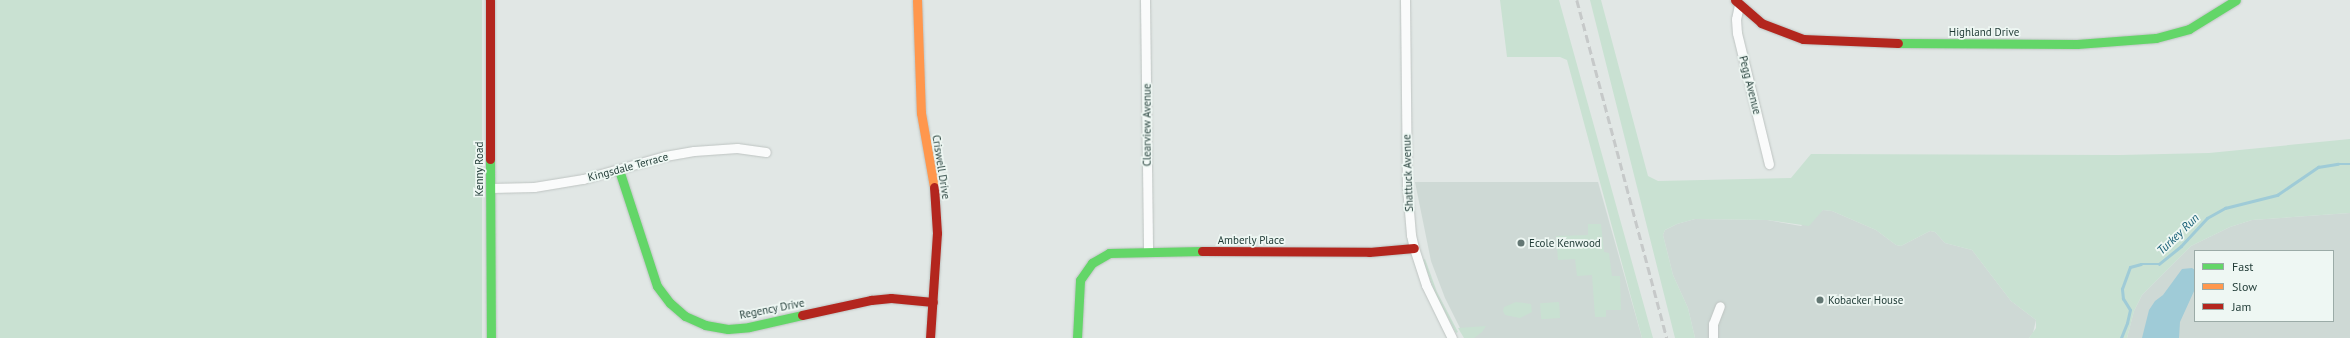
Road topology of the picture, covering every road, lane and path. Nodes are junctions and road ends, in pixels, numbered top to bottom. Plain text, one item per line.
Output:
1 (490, 0) edge
2 (917, 0) edge
3 (1145, 0) edge
4 (1405, 0) edge
5 (2236, 0) edge
6 (1737, 2) edge
7 (766, 152) dead end
8 (1769, 164) dead end
9 (619, 170) junction
10 (491, 188) junction
11 (1414, 248) junction
12 (1148, 251) junction
13 (932, 302) junction
14 (1720, 306) dead end
15 (491, 338) edge
16 (930, 338) edge
17 (1077, 338) edge
18 (1452, 338) edge
19 (1713, 338) edge

1 - 10 street, Kenny Road
2 - 13 street, Criswell Drive
3 - 12 street, Clearview Avenue
4 - 11 street, Shattuck Avenue
5 - 6 street, Highland Drive
6 - 8 street, Pegg Avenue
7 - 9 street, Kingsdale Terrace
9 - 10 street, Kingsdale Terrace
9 - 13 street, Regency Drive
10 - 15 street, Kenny Road
11 - 12 street, Amberly Place
11 - 18 street, Shattuck Avenue
12 - 17 street, Amberly Place
13 - 16 street, Criswell Drive
14 - 19 street

